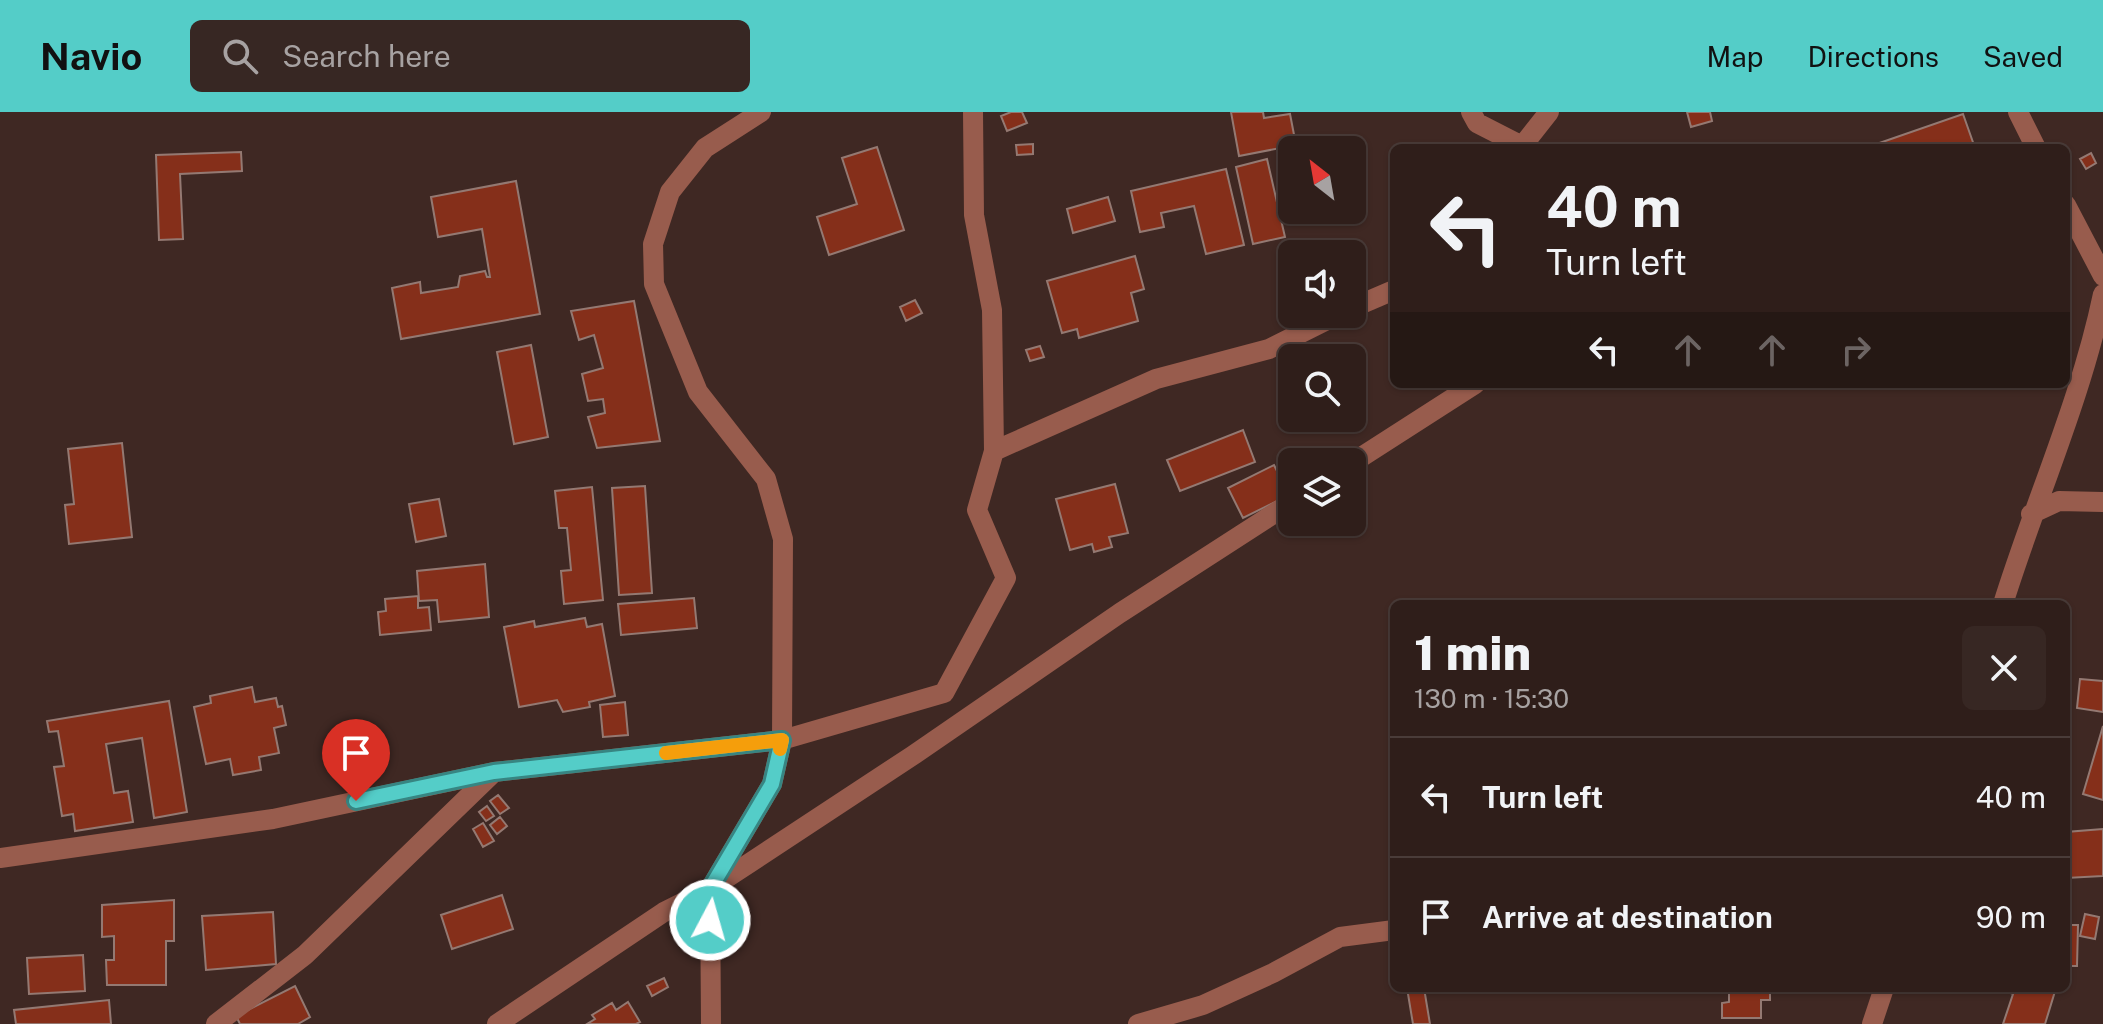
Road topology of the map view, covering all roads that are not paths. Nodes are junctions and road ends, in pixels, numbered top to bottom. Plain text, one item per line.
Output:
1 (761, 112) edge
2 (973, 112) edge
3 (1471, 112) edge
4 (1549, 112) edge
5 (2018, 112) edge
6 (1521, 144) edge
7 (1526, 144) edge
8 (2034, 144) edge
9 (2070, 213) edge
10 (2103, 276) edge
11 (1390, 292) edge
12 (2103, 294) edge
13 (1366, 302) edge
14 (1311, 328) edge
15 (1469, 388) edge
16 (994, 451) junction
17 (1366, 454) edge
18 (2103, 502) edge
19 (1278, 511) edge
20 (2031, 514) junction
21 (2004, 600) edge
22 (782, 740) junction
23 (494, 772) junction
24 (0, 858) edge
25 (710, 889) junction
26 (1390, 931) edge
27 (1883, 992) edge
28 (216, 1024) edge
29 (497, 1024) edge
30 (711, 1024) edge
31 (1138, 1024) edge
32 (1872, 1024) edge

1 - 22 street
2 - 16 street
3 - 6 street
4 - 7 street
5 - 8 street
9 - 10 street
11 - 13 street
12 - 20 street
14 - 16 street
15 - 17 street
16 - 22 street
18 - 20 street
19 - 25 street
20 - 21 street
22 - 23 street
22 - 25 street
23 - 24 street
23 - 28 street
25 - 29 street
25 - 30 street
26 - 31 street
27 - 32 street

